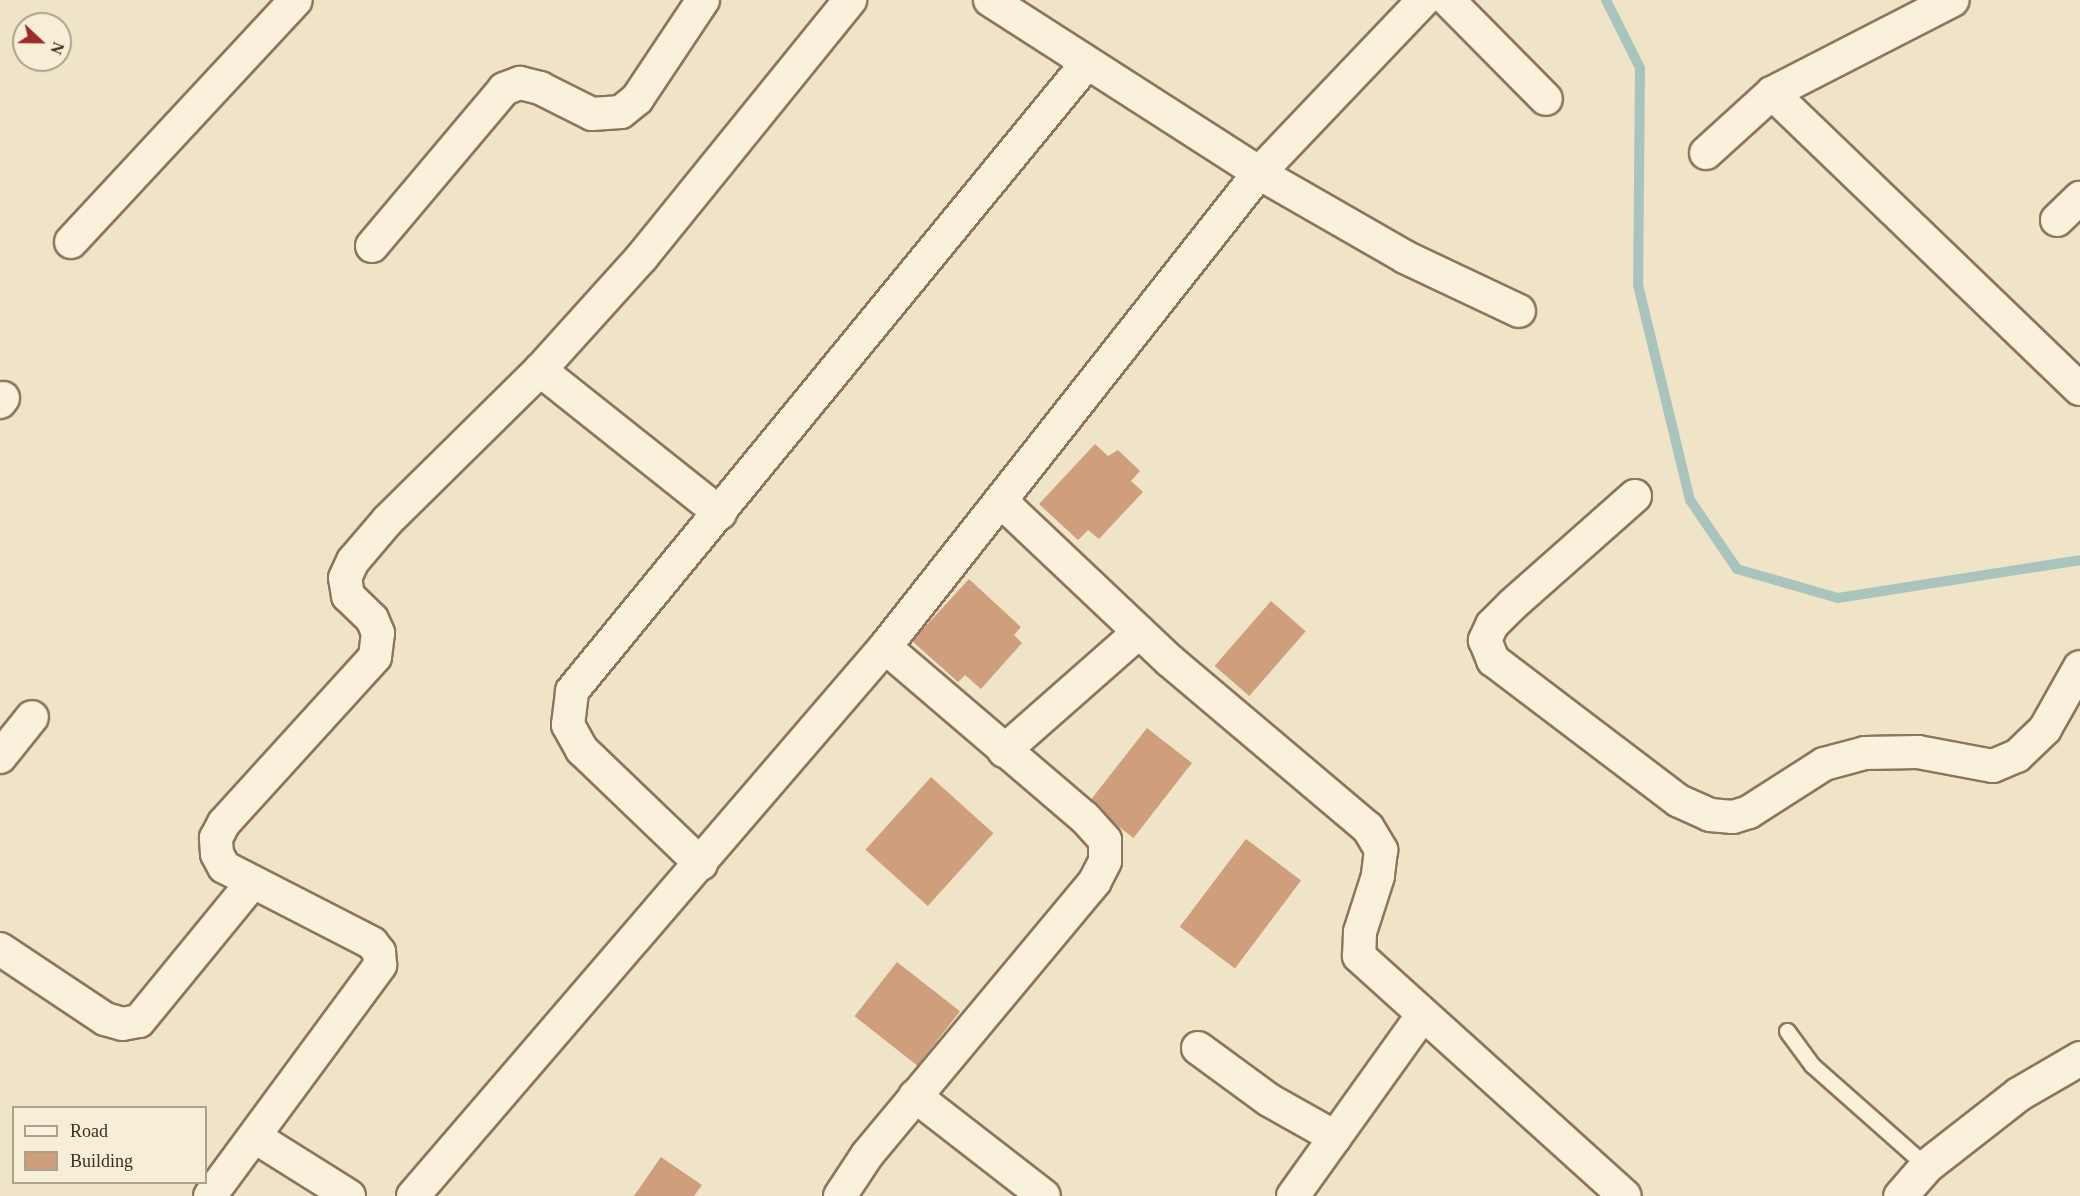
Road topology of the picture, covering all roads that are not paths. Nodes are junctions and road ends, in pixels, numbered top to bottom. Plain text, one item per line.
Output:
1 (296, 0) edge
2 (703, 0) edge
3 (850, 0) edge
4 (990, 0) edge
5 (1424, 0) edge
6 (1448, 0) edge
7 (1953, 0) edge
8 (1088, 63) junction
9 (1772, 93) junction
10 (1546, 99) dead end
11 (1706, 153) dead end
12 (1259, 173) junction
13 (2080, 198) edge
14 (2057, 220) dead end
15 (71, 242) dead end
16 (372, 246) dead end
17 (1519, 311) dead end
18 (540, 370) junction
19 (2080, 389) edge
20 (1635, 496) dead end
21 (1002, 502) junction
22 (720, 513) junction
23 (1139, 632) junction
24 (885, 647) junction
25 (2080, 667) edge
26 (32, 717) dead end
27 (1004, 751) junction
28 (0, 757) edge
29 (701, 864) junction
30 (252, 883) junction
31 (0, 949) edge
32 (1422, 1016) junction
33 (1788, 1031) dead end
34 (1198, 1048) dead end
35 (2080, 1058) edge
36 (915, 1096) junction
37 (255, 1137) junction
38 (1335, 1137) junction
39 (1926, 1166) junction
40 (210, 1196) edge
41 (349, 1196) edge
42 (413, 1196) edge
43 (840, 1196) edge
44 (1044, 1196) edge
45 (1293, 1196) edge
46 (1625, 1196) edge
47 (1900, 1196) edge

1 - 15 street
2 - 16 street
3 - 18 street
4 - 8 street
5 - 12 street
6 - 10 street
7 - 9 street
8 - 12 street
8 - 22 street
9 - 11 street
9 - 19 street
12 - 17 street
12 - 21 street
13 - 14 street
18 - 22 street
18 - 30 street
20 - 25 street
21 - 23 street
21 - 24 street
22 - 29 street
23 - 27 street
23 - 32 street
24 - 27 street
24 - 29 street
26 - 28 street
27 - 36 street
29 - 42 street
30 - 31 street
30 - 37 street
32 - 38 street
32 - 46 street
33 - 39 lane
34 - 38 street
35 - 39 street
36 - 43 street
36 - 44 street
37 - 40 street
37 - 41 street
38 - 45 street
39 - 47 street

